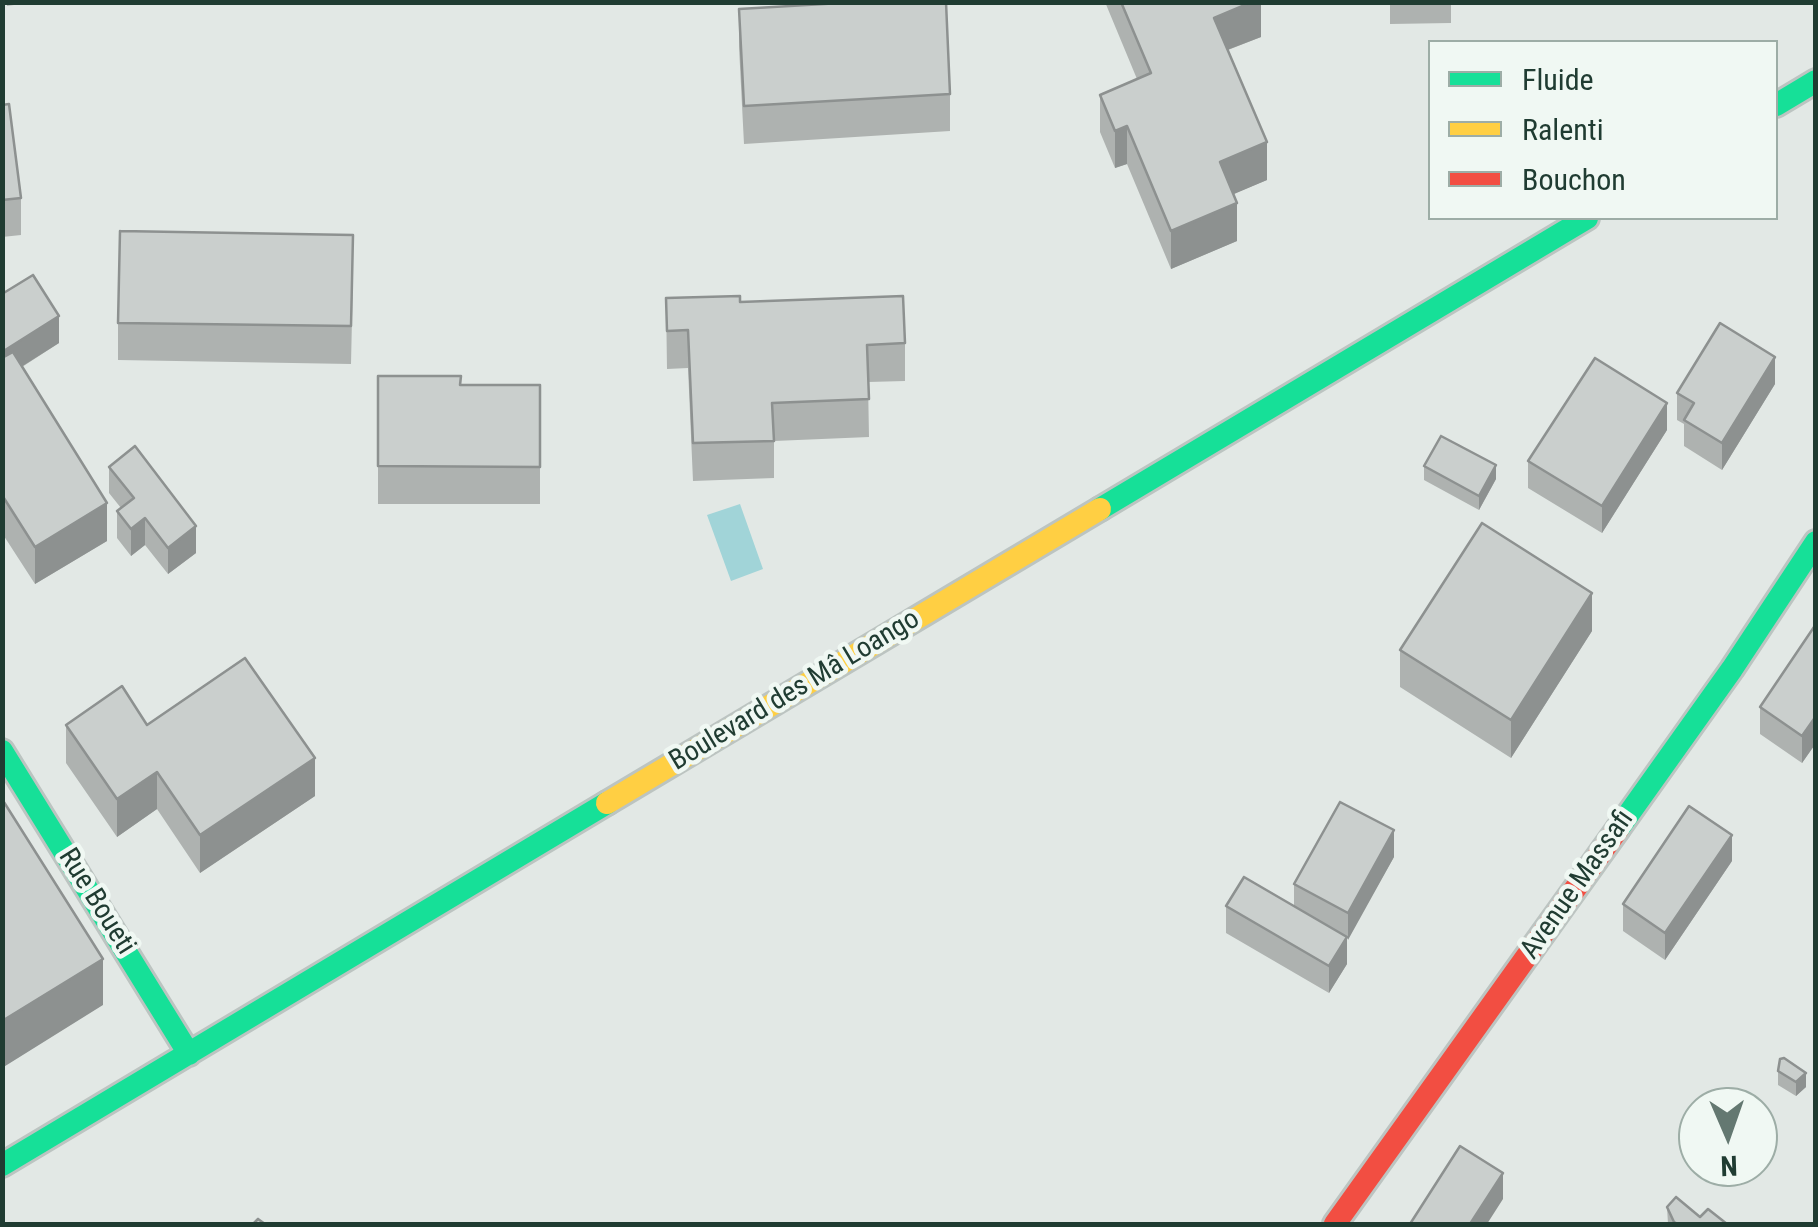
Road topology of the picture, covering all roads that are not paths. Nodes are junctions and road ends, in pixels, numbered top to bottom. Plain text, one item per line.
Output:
1 (1816, 81) edge
2 (1778, 104) edge
3 (1584, 220) edge
4 (1816, 542) edge
5 (2, 752) edge
6 (189, 1054) junction
7 (2, 1165) edge
8 (1336, 1224) edge

1 - 2 street
3 - 6 street, Boulevard des Mâ Loango
4 - 8 street, Avenue Massafi
5 - 6 street, Rue Boueti
6 - 7 street, Boulevard des Mâ Loango

